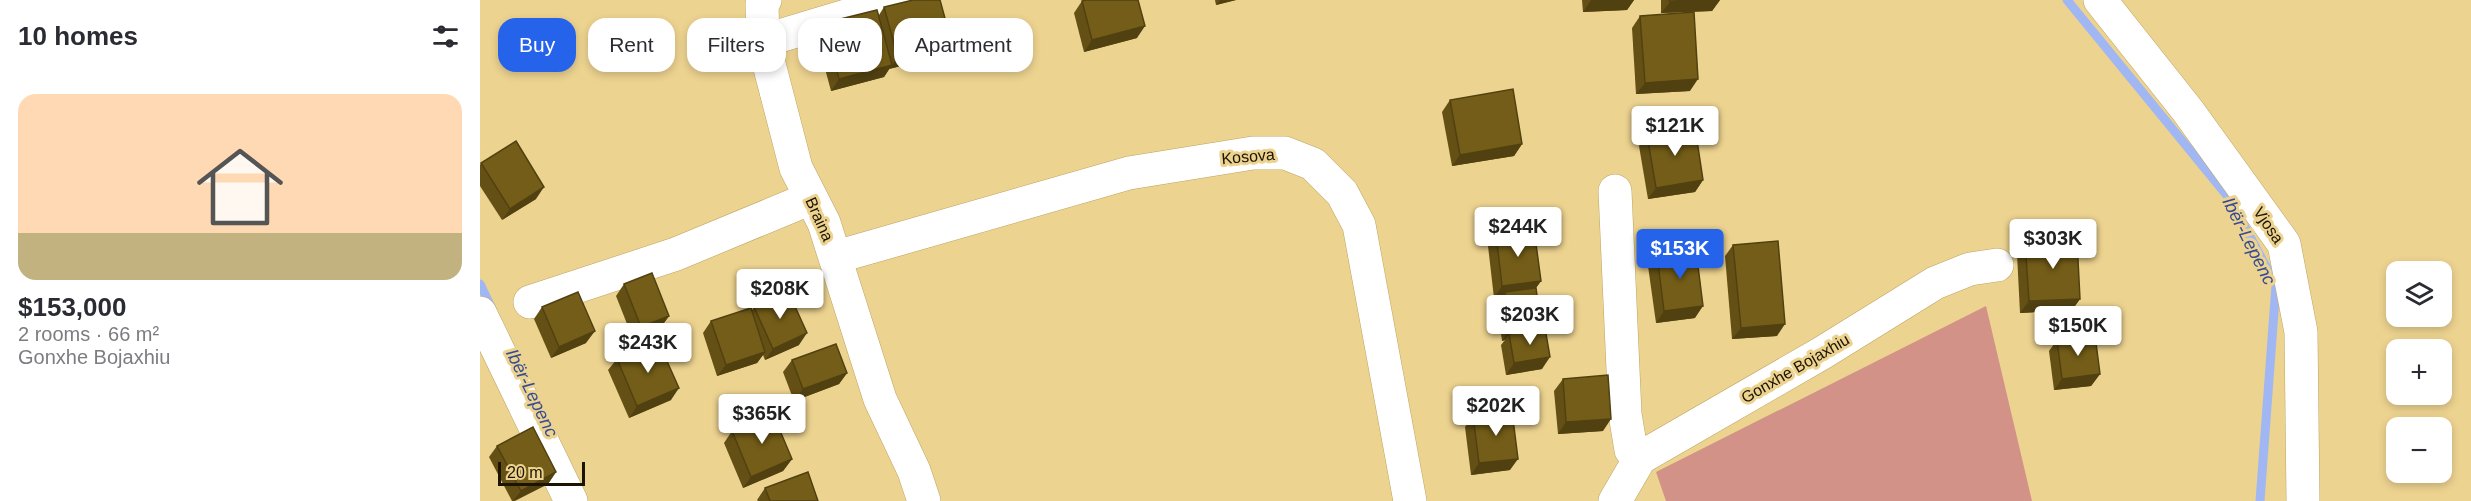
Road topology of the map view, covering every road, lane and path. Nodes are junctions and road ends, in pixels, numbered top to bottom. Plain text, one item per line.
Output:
1 (765, 0) edge
2 (899, 0) edge
3 (2100, 0) edge
4 (762, 18) edge
5 (786, 34) edge
6 (771, 72) edge
7 (1615, 191) dead end
8 (811, 198) junction
9 (836, 257) junction
10 (1997, 265) dead end
11 (530, 302) dead end
12 (480, 313) edge
13 (1640, 458) junction
14 (571, 501) edge
15 (924, 501) edge
16 (1410, 501) edge
17 (1615, 501) edge
18 (2302, 501) edge

1 - 4 street, Braina
2 - 5 street
3 - 18 street, Vjosa
6 - 8 street, Braina
7 - 13 street
8 - 9 street, Braina
8 - 11 street
9 - 15 street, Braina
9 - 16 street, Kosova
10 - 13 street, Gonxhe Bojaxhiu
12 - 14 street
13 - 17 street, Gonxhe Bojaxhiu

